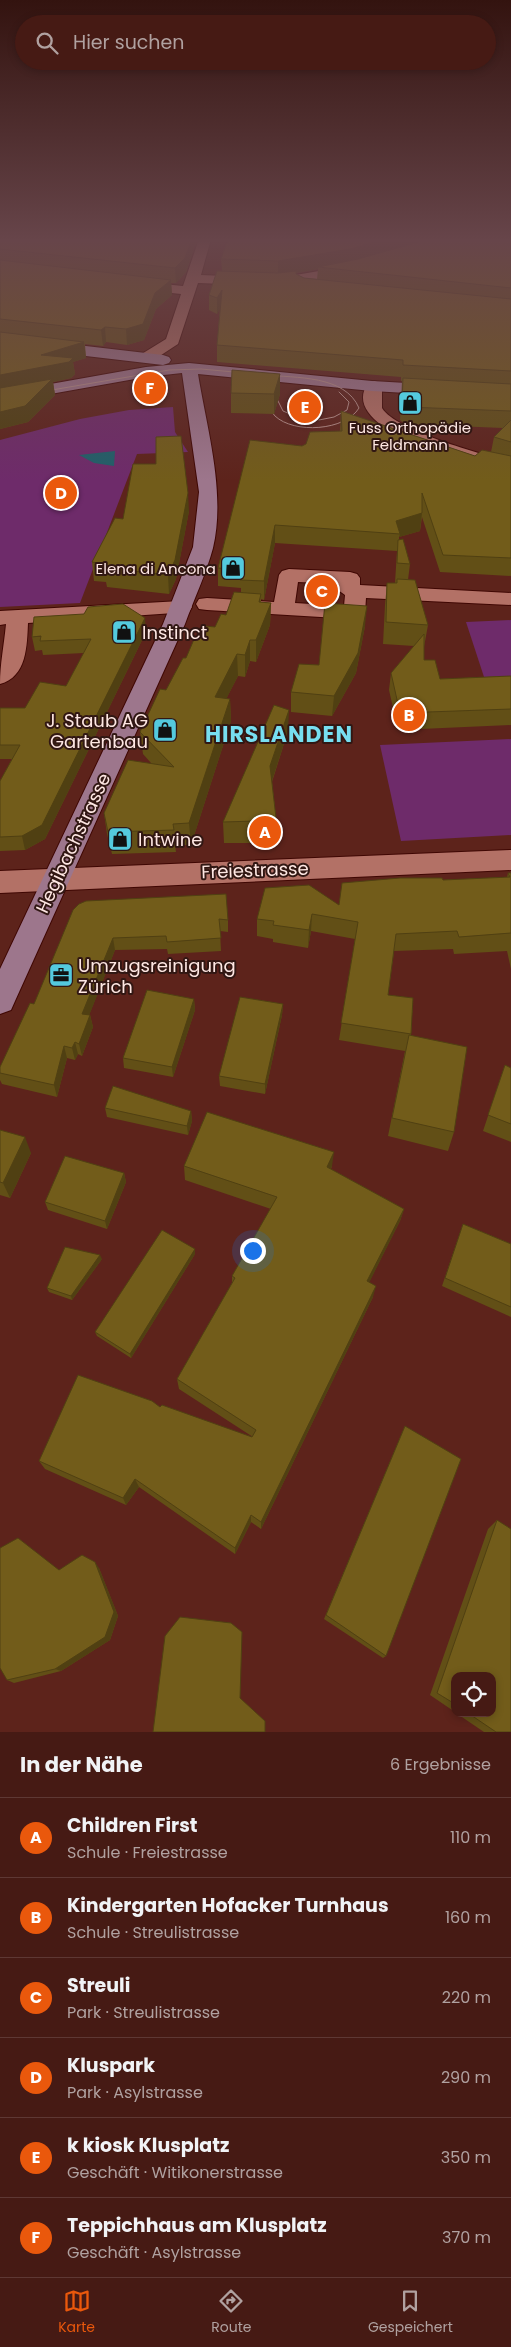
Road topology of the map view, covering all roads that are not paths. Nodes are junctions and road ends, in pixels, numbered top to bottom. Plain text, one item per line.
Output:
1 (180, 320) edge
2 (0, 341) edge
3 (173, 341) junction
4 (146, 358) junction
5 (189, 368) junction
6 (374, 386) junction
7 (511, 394) edge
8 (0, 398) edge
9 (511, 468) edge
10 (356, 590) junction
11 (511, 599) edge
12 (194, 605) junction
13 (284, 608) junction
14 (8, 617) edge
15 (0, 677) edge
16 (511, 860) edge
17 (57, 878) junction
18 (0, 882) edge
19 (0, 1002) edge

1 - 3 street
2 - 4 street
3 - 4 street
3 - 5 street, Hegibachstrasse
4 - 5 street
5 - 6 street
5 - 8 street
5 - 12 street, Hegibachstrasse
6 - 7 street
6 - 9 street
10 - 11 street
10 - 13 street
10 - 13 street
12 - 13 street
12 - 14 street
12 - 17 street, Hegibachstrasse
14 - 15 street
16 - 17 street, Freiestrasse
17 - 18 street, Freiestrasse
17 - 19 street, Hegibachstrasse

